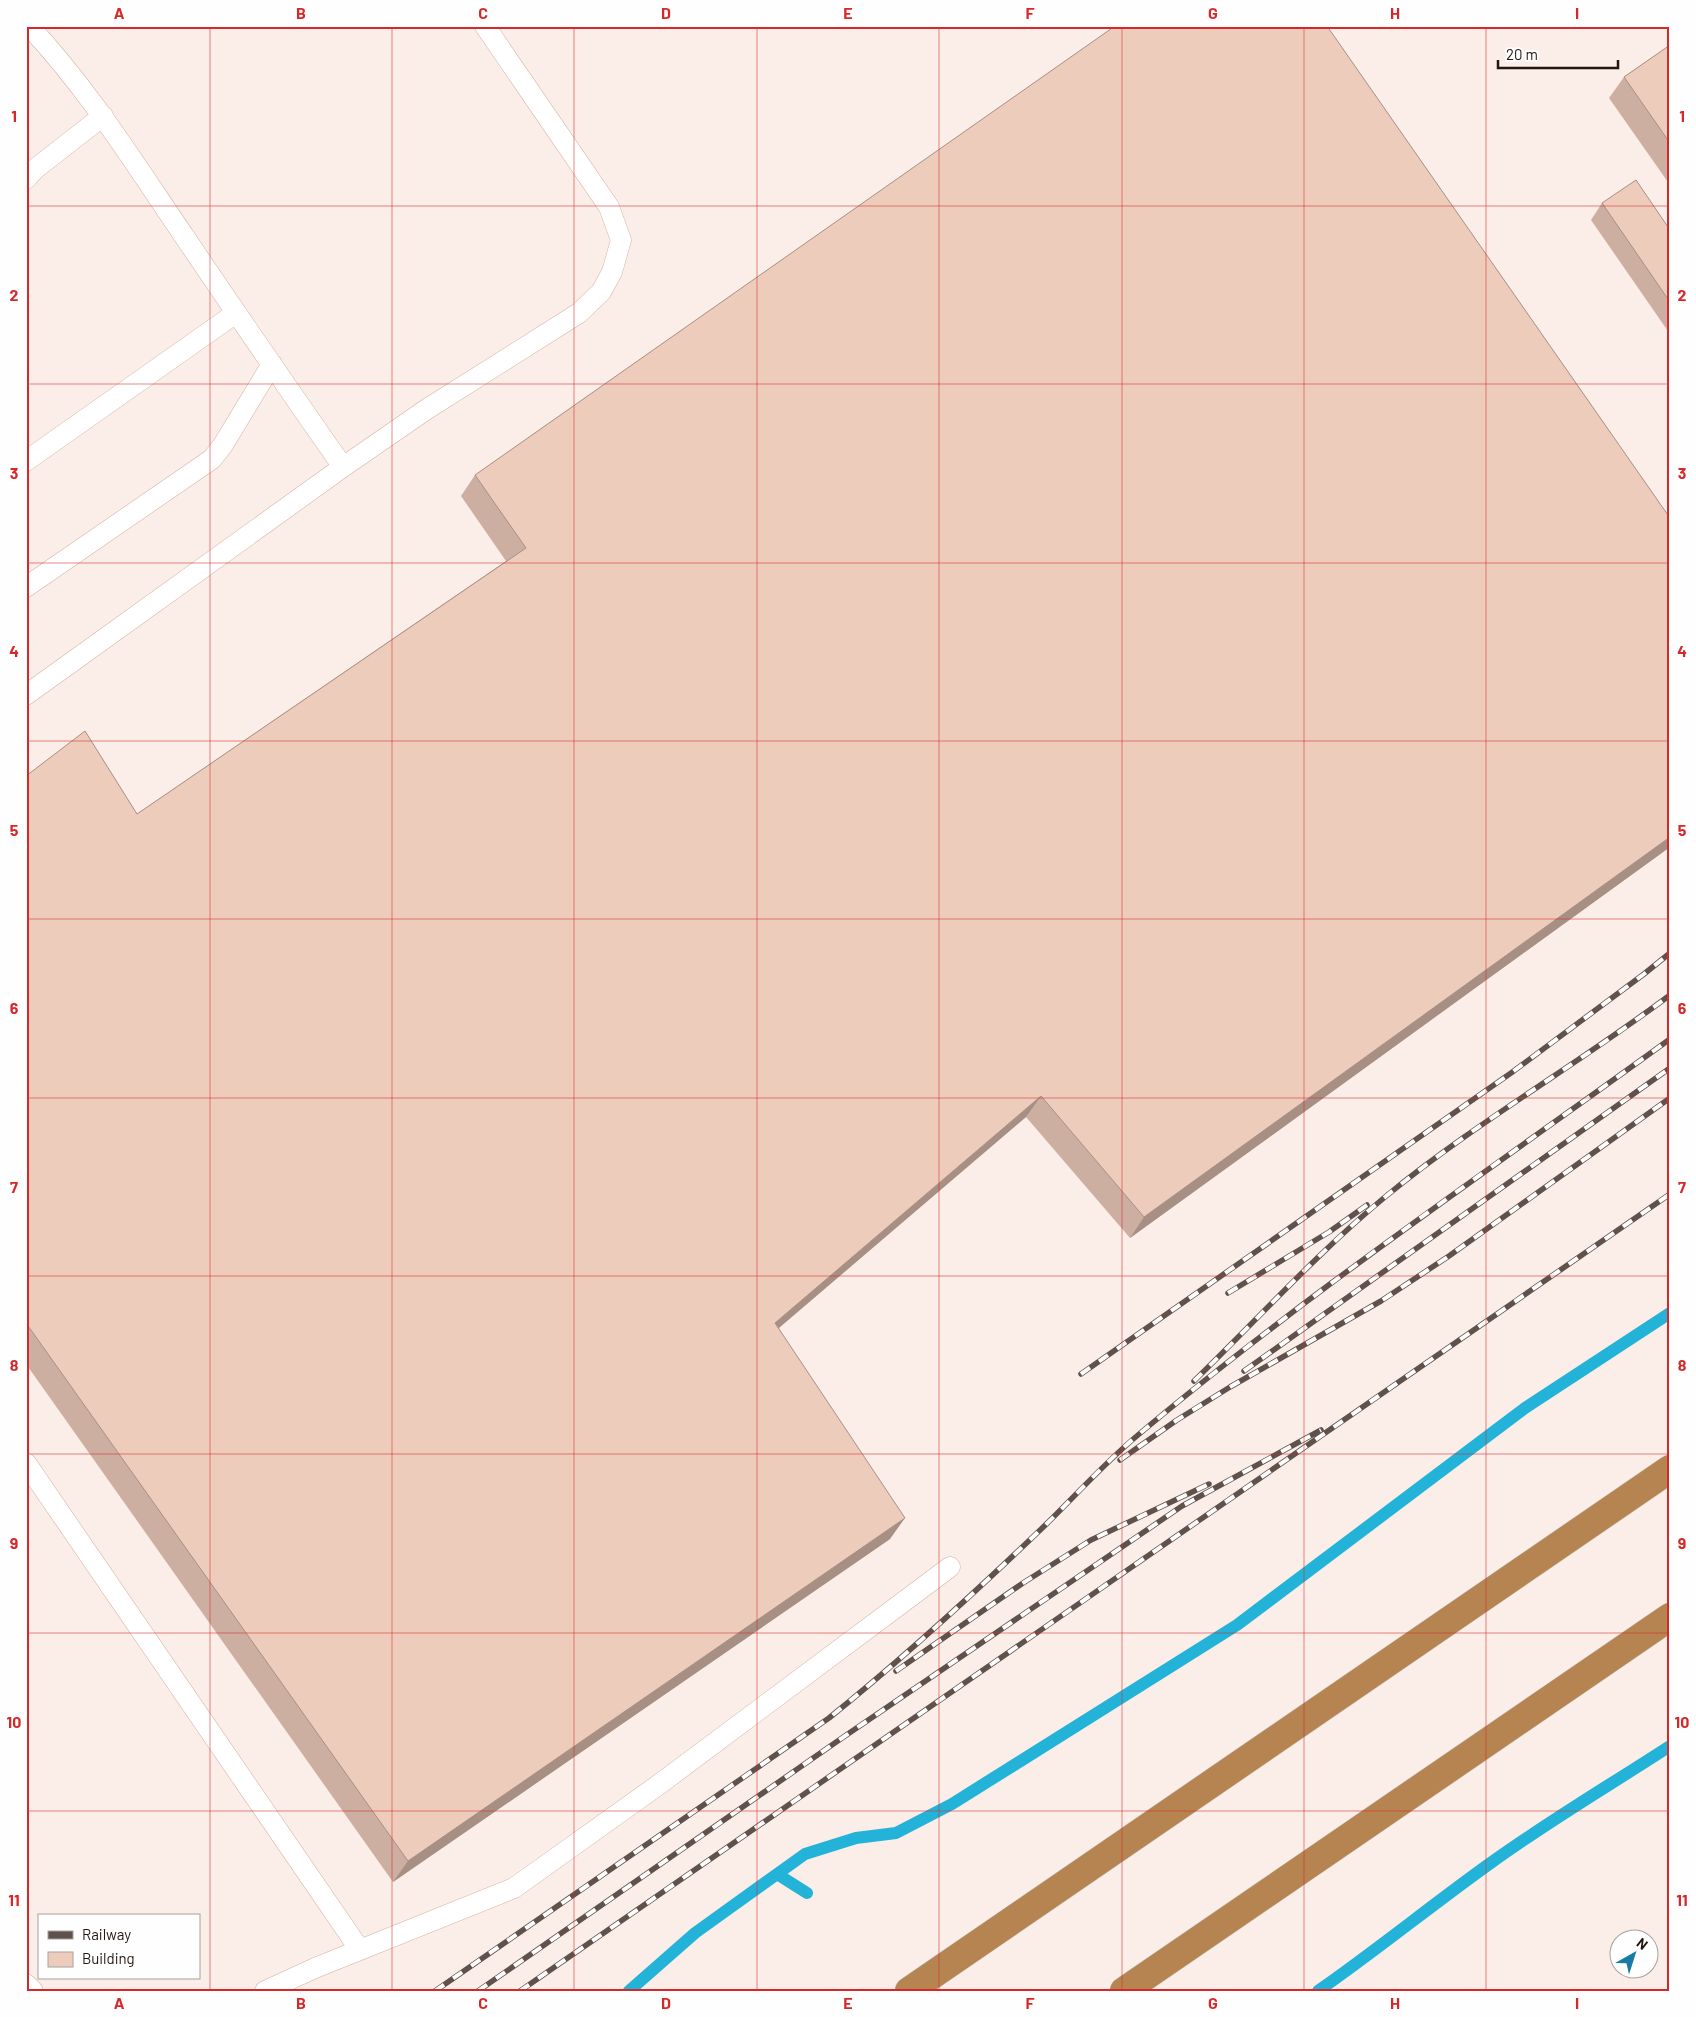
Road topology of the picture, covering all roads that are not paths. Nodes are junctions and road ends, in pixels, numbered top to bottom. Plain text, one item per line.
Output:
1 (29, 26) edge
2 (485, 26) edge
3 (103, 116) junction
4 (29, 169) edge
5 (236, 313) junction
6 (272, 364) junction
7 (26, 461) edge
8 (343, 467) junction
9 (26, 587) edge
10 (26, 695) edge
11 (26, 1463) edge
12 (1670, 1469) edge
13 (950, 1567) dead end
14 (1670, 1617) edge
15 (360, 1950) junction
16 (26, 1984) edge
17 (33, 1991) edge
18 (265, 1991) edge
19 (909, 1991) edge
20 (1124, 1991) edge

1 - 3 lane
2 - 8 lane
3 - 4 lane
3 - 5 lane
5 - 6 lane
5 - 7 lane
6 - 8 lane
6 - 9 lane
8 - 10 lane
11 - 15 lane
12 - 19 highway
13 - 15 lane
14 - 20 highway
15 - 18 lane
16 - 17 lane

